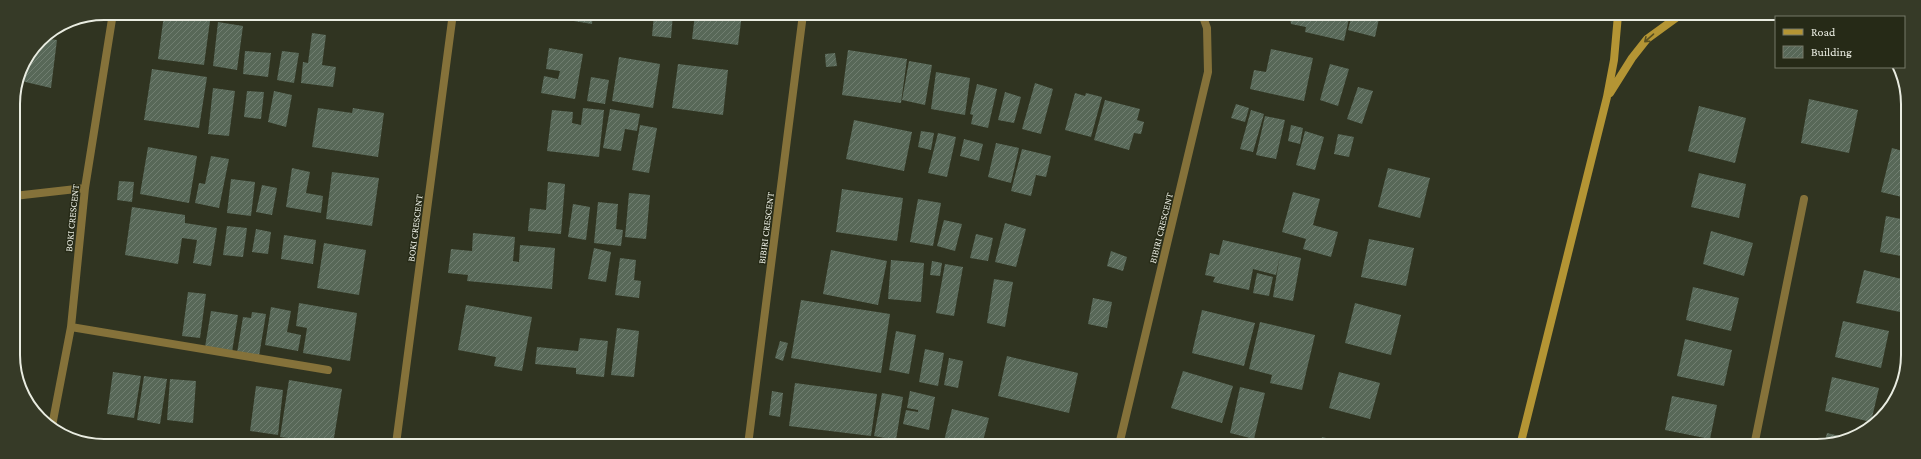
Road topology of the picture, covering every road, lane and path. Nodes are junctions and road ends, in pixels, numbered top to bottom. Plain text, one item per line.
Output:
1 (112, 20) edge
2 (452, 20) edge
3 (802, 20) edge
4 (1204, 20) edge
5 (1618, 20) edge
6 (1673, 20) edge
7 (1607, 97) junction
8 (85, 188) junction
9 (20, 195) edge
10 (1804, 199) dead end
11 (71, 326) junction
12 (328, 370) dead end
13 (53, 422) edge
14 (397, 439) edge
15 (749, 439) edge
16 (1120, 439) edge
17 (1522, 439) edge
18 (1755, 439) edge

1 - 8 street, BOKI CRESCENT
2 - 14 street, BOKI CRESCENT
3 - 15 street, BIBIRI CRESCENT
4 - 16 street, BIBIRI CRESCENT
5 - 7 street
6 -> 7 street
7 - 17 street
8 - 9 street
8 - 11 street, BOKI CRESCENT
10 - 18 street
11 - 12 street
11 - 13 street, BOKI CRESCENT

